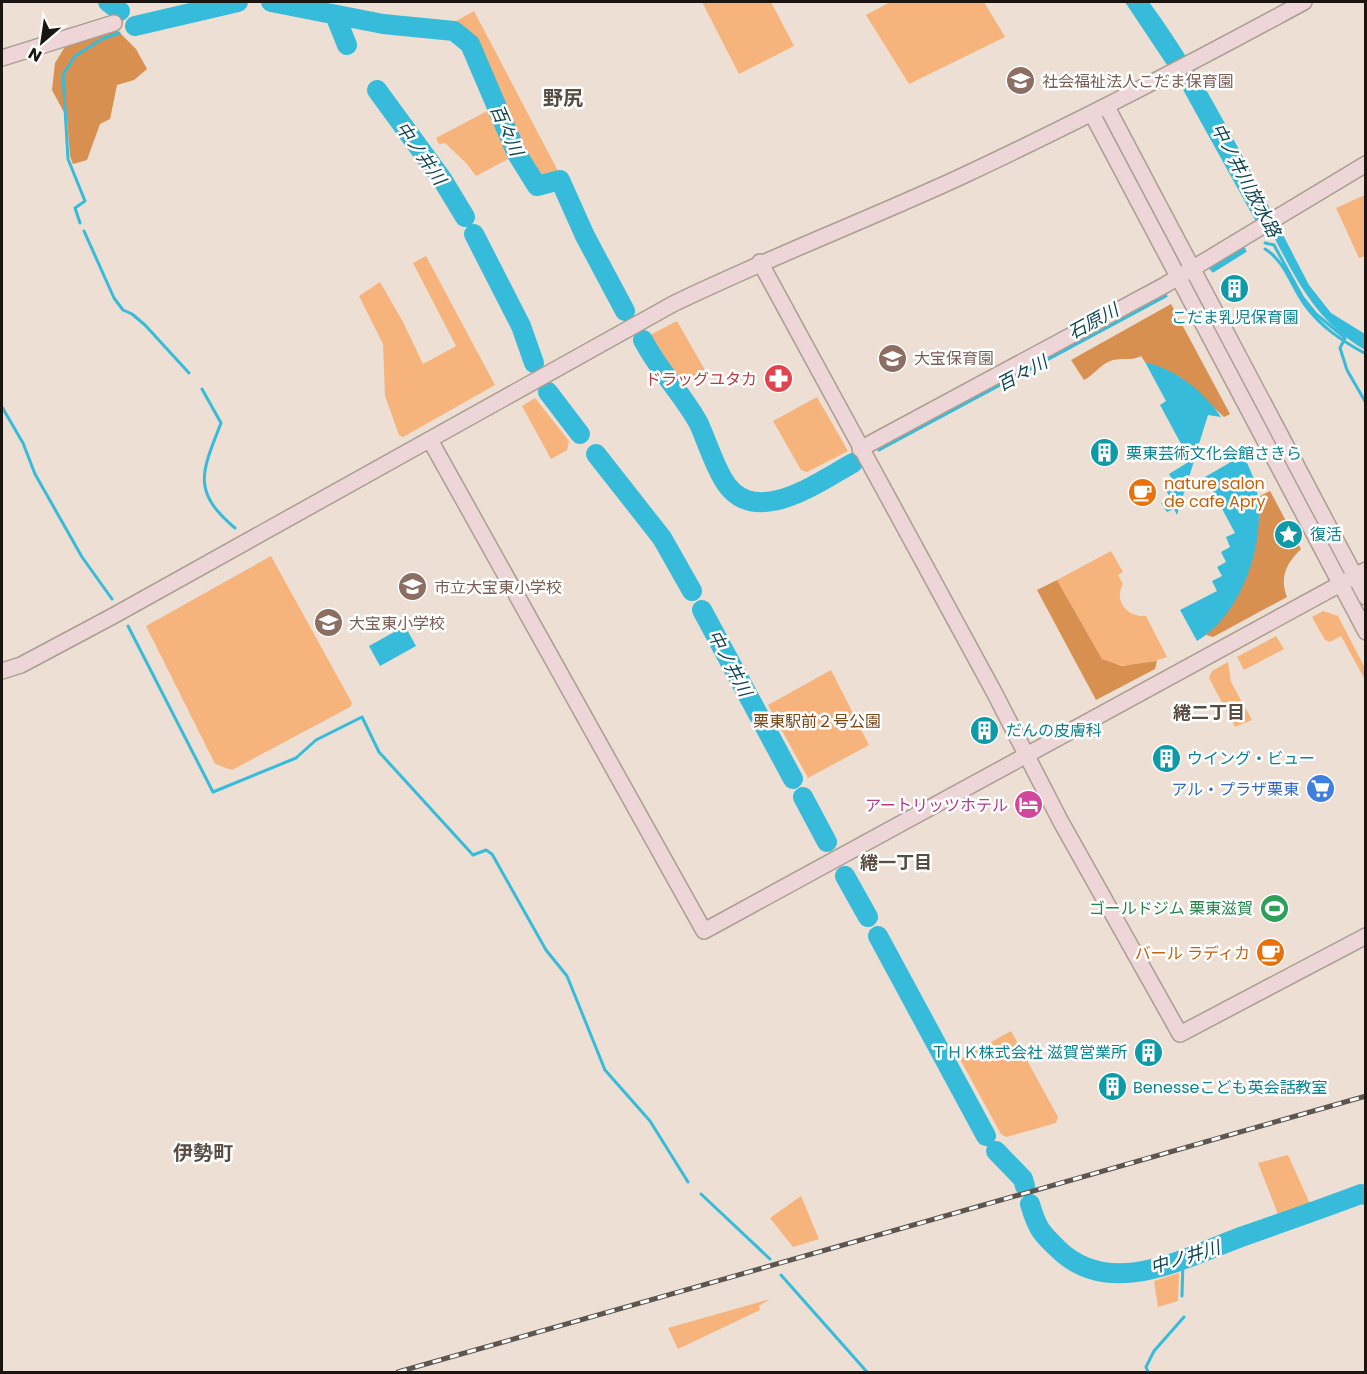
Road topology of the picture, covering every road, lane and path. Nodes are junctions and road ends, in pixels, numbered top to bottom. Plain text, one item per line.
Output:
1 (1305, 2) edge
2 (114, 23) dead end
3 (2, 58) edge
4 (1107, 107) junction
5 (1092, 114) junction
6 (1365, 164) edge
7 (760, 262) junction
8 (1184, 273) junction
9 (430, 440) junction
10 (860, 449) junction
11 (1361, 572) edge
12 (1338, 584) junction
13 (1365, 597) edge
14 (1365, 632) edge
15 (2, 671) edge
16 (1027, 754) junction
17 (1365, 936) edge

1 - 4 street
2 - 3 street
4 - 5 street
4 - 8 street
5 - 7 street
5 - 8 street
6 - 8 street
7 - 9 street
7 - 10 street
8 - 10 street
8 - 11 street
8 - 12 street
9 - 15 street
9 - 16 street
10 - 16 street
11 - 12 street
11 - 13 street
12 - 14 street
12 - 16 street
16 - 17 street

